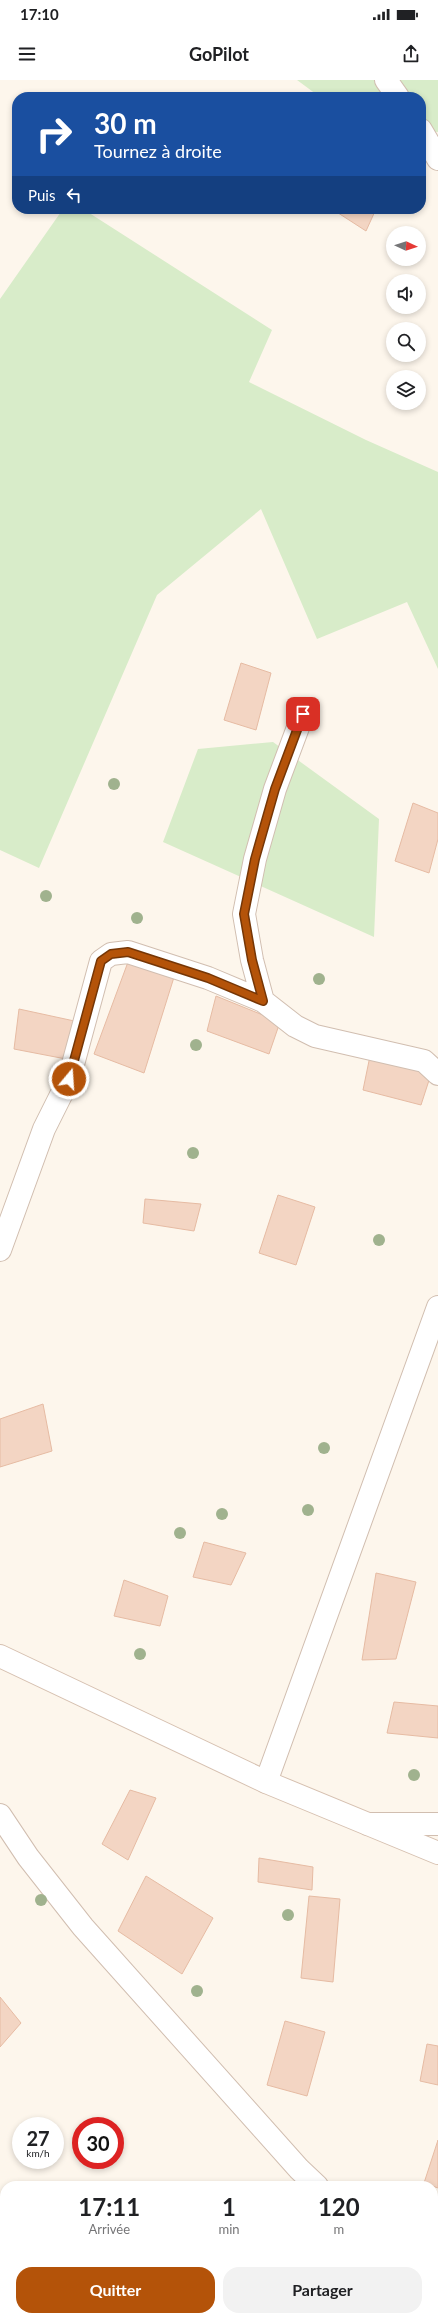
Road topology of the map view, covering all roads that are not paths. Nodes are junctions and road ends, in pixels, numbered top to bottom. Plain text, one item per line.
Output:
1 (386, 80) edge
2 (394, 92) edge
3 (426, 139) edge
4 (438, 159) edge
5 (303, 714) dead end
6 (263, 1001) junction
7 (438, 1074) edge
8 (0, 1250) edge
9 (438, 1307) edge
10 (0, 1656) edge
11 (266, 1782) junction
12 (0, 1815) edge
13 (368, 1824) junction
14 (438, 1824) edge
15 (438, 1853) edge
16 (312, 2181) edge

1 - 2 street
3 - 4 street
5 - 6 street
6 - 7 street
6 - 8 street
9 - 11 street
10 - 11 street
11 - 13 street
12 - 16 street
13 - 14 street
13 - 15 street

